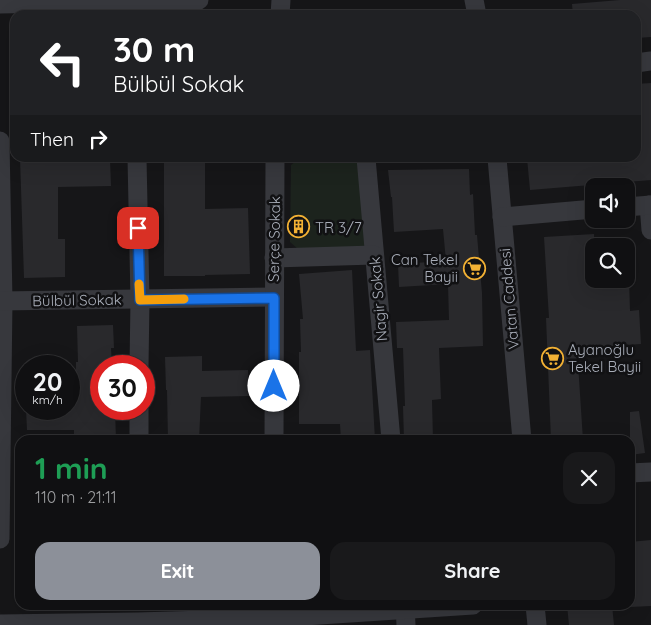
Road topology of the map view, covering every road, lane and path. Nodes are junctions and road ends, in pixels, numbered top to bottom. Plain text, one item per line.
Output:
1 (199, 0) edge
2 (0, 4) edge
3 (135, 5) edge
4 (0, 141) edge
5 (137, 162) edge
6 (275, 162) edge
7 (366, 162) edge
8 (497, 162) edge
9 (650, 205) edge
10 (635, 206) edge
11 (585, 210) edge
12 (502, 217) junction
13 (651, 230) edge
14 (374, 255) junction
15 (274, 258) junction
16 (274, 298) junction
17 (140, 300) junction
18 (2, 301) edge
19 (139, 355) edge
20 (139, 420) edge
21 (139, 435) edge
22 (274, 435) edge
23 (391, 435) edge
24 (522, 435) edge
25 (651, 472) edge
26 (635, 473) edge
27 (0, 539) edge
28 (431, 610) edge
29 (536, 610) edge
30 (406, 613) edge
31 (274, 616) edge
32 (137, 617) edge
33 (0, 624) edge
34 (537, 625) edge

1 - 3 street
2 - 3 street
4 - 18 street
5 - 17 street
6 - 15 street, Serçe Sokak
7 - 14 street, Nagir Sokak
8 - 12 street, Vatan Caddesi
9 - 10 street
9 - 13 street
11 - 12 street
12 - 24 street, Vatan Caddesi
14 - 15 street
14 - 23 street, Nagir Sokak
15 - 16 street, Serçe Sokak
16 - 17 street, Bülbül Sokak
16 - 22 street, Serçe Sokak
17 - 18 street, Bülbül Sokak
17 - 19 street
18 - 27 street
20 - 21 street
25 - 26 street
28 - 30 street
29 - 34 street
30 - 31 street
31 - 32 street
32 - 33 street

